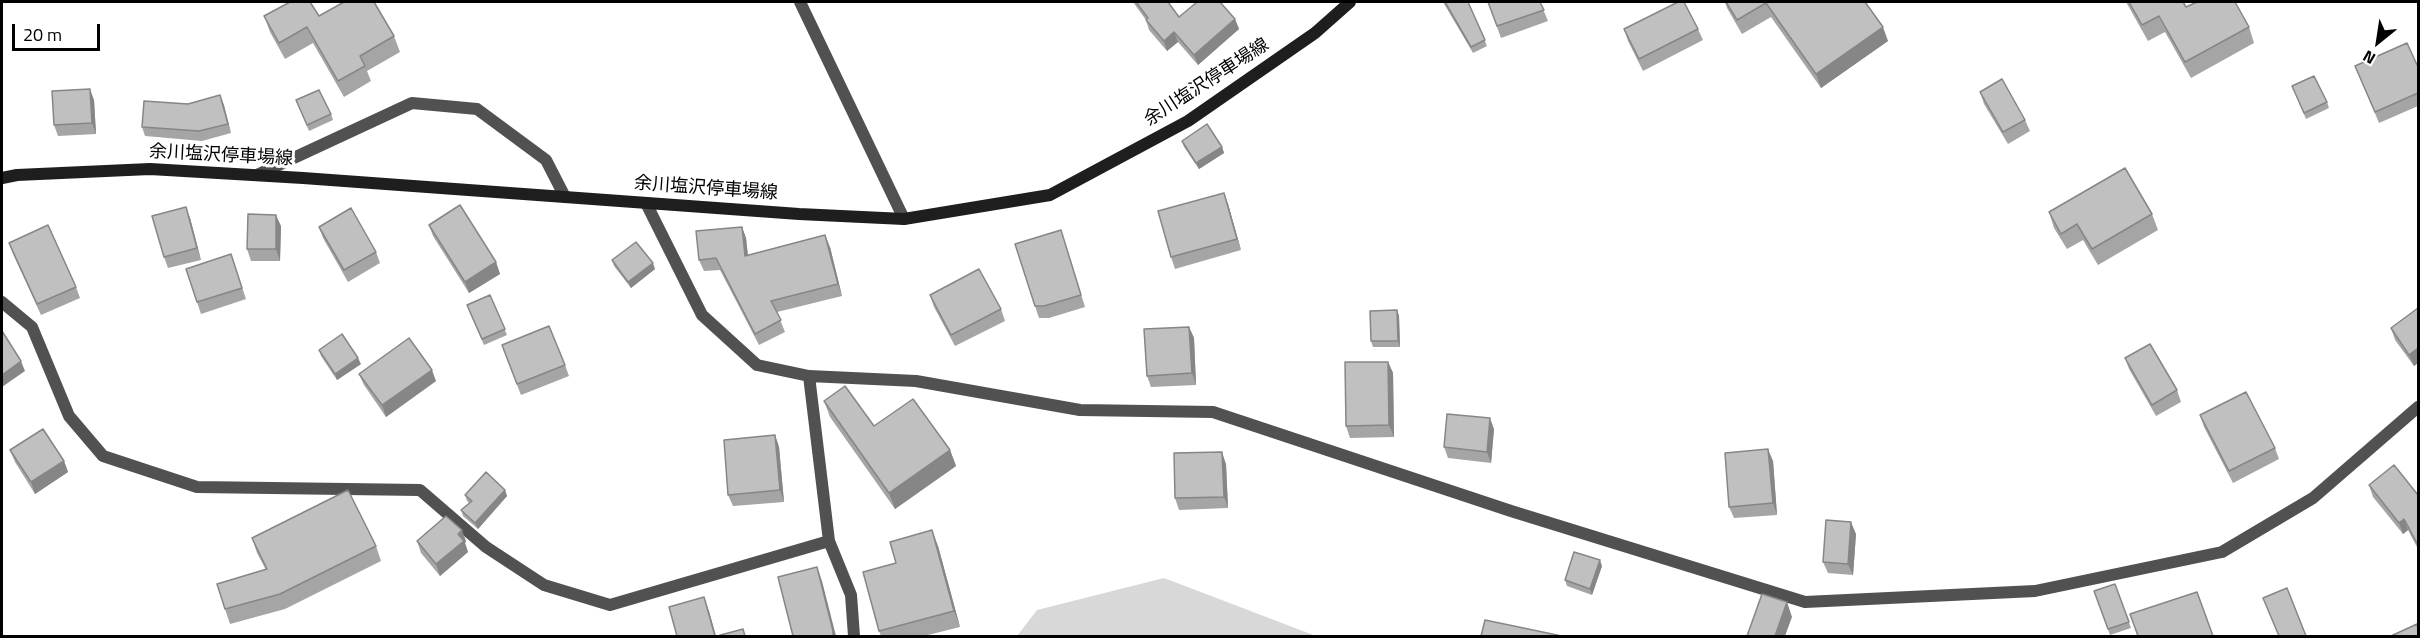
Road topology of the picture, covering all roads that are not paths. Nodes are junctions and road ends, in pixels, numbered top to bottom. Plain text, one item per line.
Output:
1 (800, 2) edge
2 (1350, 2) edge
3 (256, 175) junction
4 (2, 178) edge
5 (565, 197) junction
6 (646, 203) junction
7 (904, 219) junction
8 (2, 302) edge
9 (809, 376) junction
10 (2418, 407) edge
11 (829, 541) junction
12 (854, 636) edge

1 - 7 street
2 - 7 main road, 余川塩沢停車場線
3 - 4 main road, 余川塩沢停車場線
3 - 5 main road, 余川塩沢停車場線
3 - 5 street
5 - 6 main road, 余川塩沢停車場線
6 - 7 main road, 余川塩沢停車場線
6 - 9 street
8 - 11 street
9 - 10 street
9 - 11 street
11 - 12 street

